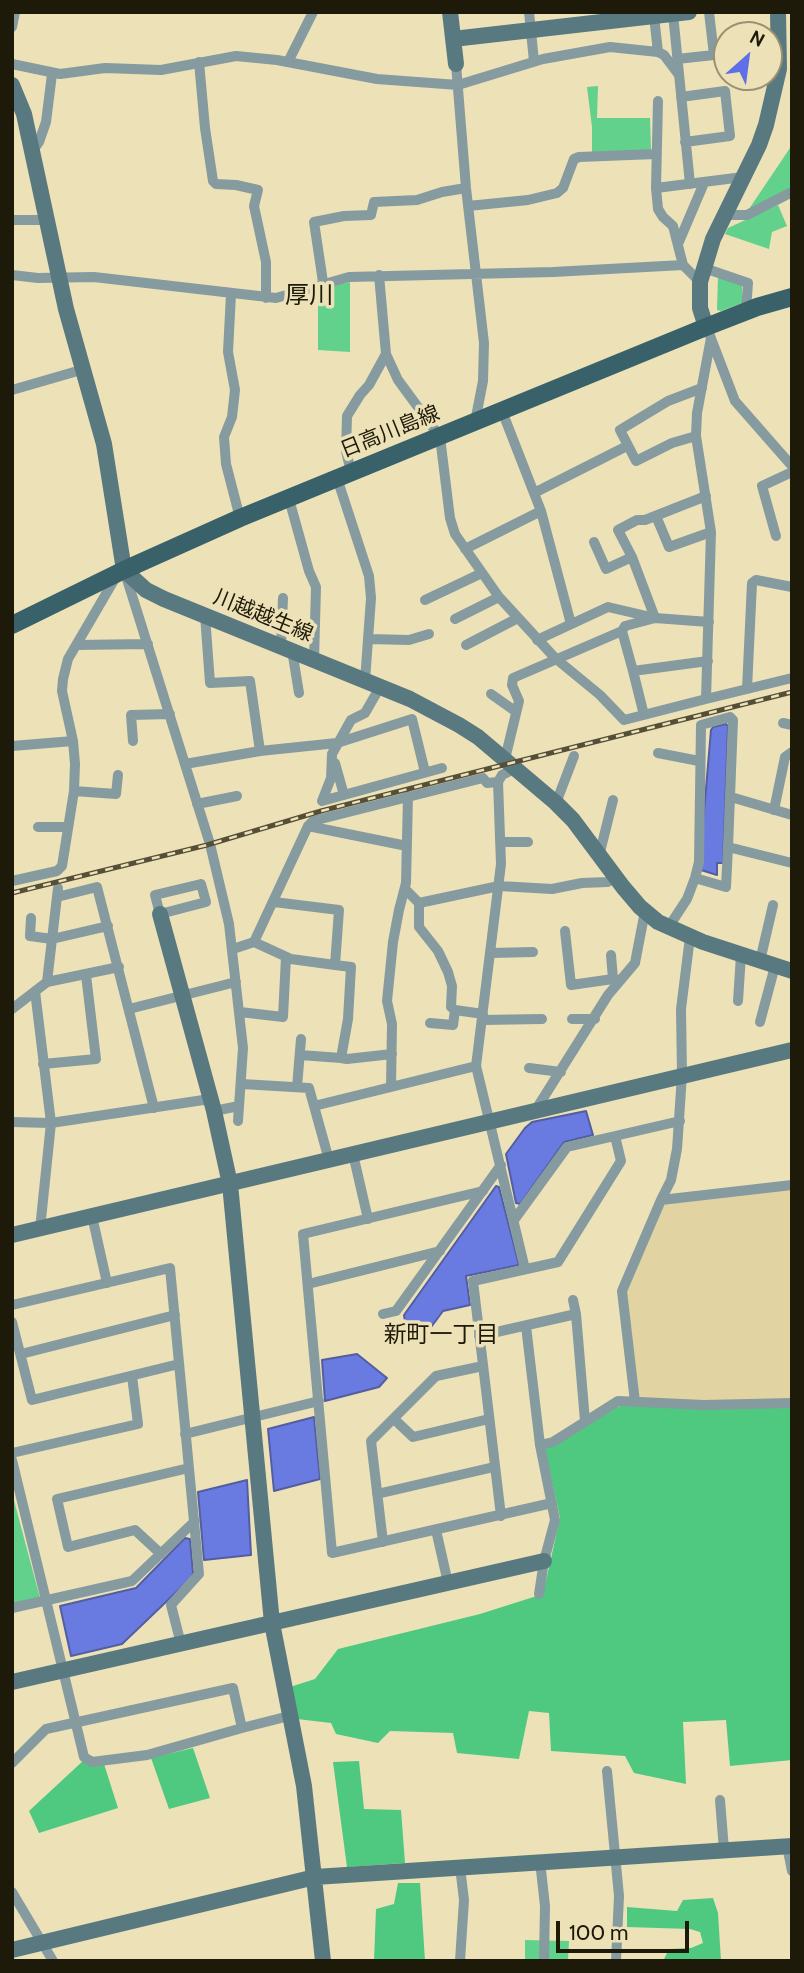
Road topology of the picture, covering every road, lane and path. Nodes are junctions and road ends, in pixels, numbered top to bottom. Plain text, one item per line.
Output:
1 (15, 12) edge
2 (313, 12) edge
3 (450, 12) edge
4 (529, 12) edge
5 (709, 12) edge
6 (778, 12) edge
7 (681, 13) edge
8 (617, 15) edge
9 (654, 16) junction
10 (12, 27) edge
11 (530, 29) junction
12 (453, 39) junction
13 (658, 52) junction
14 (677, 59) junction
15 (534, 61) junction
16 (199, 62) junction
17 (288, 62) junction
18 (12, 64) edge
19 (456, 64) joint
20 (786, 72) edge
21 (52, 74) junction
22 (679, 75) junction
23 (12, 85) edge
24 (458, 85) junction
25 (681, 97) junction
26 (658, 101) dead end
27 (685, 142) junction
28 (32, 152) junction
29 (656, 154) junction
30 (743, 177) junction
31 (704, 183) junction
32 (690, 184) junction
33 (466, 188) junction
34 (656, 188) junction
35 (792, 192) edge
36 (468, 206) junction
37 (724, 215) junction
38 (12, 220) edge
39 (47, 220) junction
40 (678, 244) junction
41 (683, 265) junction
42 (476, 273) junction
43 (12, 275) edge
44 (379, 275) junction
45 (702, 275) junction
46 (60, 277) junction
47 (323, 282) junction
48 (231, 293) junction
49 (792, 297) edge
50 (266, 298) junction
51 (746, 311) junction
52 (709, 332) junction
53 (386, 354) junction
54 (81, 370) junction
55 (702, 388) junction
56 (12, 390) edge
57 (502, 411) junction
58 (475, 422) junction
59 (696, 436) junction
60 (440, 437) junction
61 (627, 446) junction
62 (792, 466) edge
63 (792, 472) edge
64 (344, 475) junction
65 (534, 493) junction
66 (706, 496) junction
67 (289, 499) junction
68 (541, 511) junction
69 (656, 516) junction
70 (240, 519) junction
71 (711, 532) junction
72 (776, 536) dead end
73 (594, 542) dead end
74 (465, 549) junction
75 (632, 557) junction
76 (120, 573) junction
77 (482, 573) junction
78 (792, 587) edge
79 (499, 597) junction
80 (283, 598) dead end
81 (425, 600) dead end
82 (205, 615) junction
83 (519, 618) junction
84 (655, 618) junction
85 (455, 619) dead end
86 (709, 622) junction
87 (571, 624) junction
88 (12, 625) edge
89 (622, 631) junction
90 (429, 634) dead end
91 (369, 639) junction
92 (537, 640) junction
93 (148, 644) junction
94 (76, 645) junction
95 (466, 645) dead end
96 (287, 648) junction
97 (555, 658) junction
98 (314, 660) junction
99 (708, 661) junction
100 (633, 671) junction
101 (792, 678) edge
102 (373, 684) junction
103 (747, 689) junction
104 (299, 693) dead end
105 (491, 694) dead end
106 (706, 699) junction
107 (515, 711) junction
108 (435, 712) junction
109 (170, 714) junction
110 (644, 715) junction
111 (412, 719) junction
112 (73, 741) junction
113 (133, 741) dead end
114 (337, 743) junction
115 (12, 746) edge
116 (260, 751) junction
117 (792, 752) edge
118 (658, 753) dead end
119 (332, 754) junction
120 (573, 756) dead end
121 (699, 761) junction
122 (185, 764) junction
123 (510, 764) junction
124 (442, 768) dead end
125 (425, 772) junction
126 (118, 775) dead end
127 (499, 782) junction
128 (74, 791) junction
129 (344, 795) junction
130 (237, 796) dead end
131 (408, 796) junction
132 (731, 797) junction
133 (613, 800) dead end
134 (556, 803) junction
135 (197, 804) junction
136 (774, 810) junction
137 (792, 815) edge
138 (308, 826) junction
139 (38, 827) dead end
140 (68, 827) junction
141 (500, 842) junction
142 (528, 842) dead end
143 (407, 846) junction
144 (728, 847) junction
145 (599, 856) junction
146 (792, 863) edge
147 (614, 876) junction
148 (695, 878) junction
149 (12, 881) edge
150 (499, 886) junction
151 (405, 889) junction
152 (274, 902) junction
153 (419, 903) junction
154 (773, 905) dead end
155 (645, 911) junction
156 (160, 914) junction
157 (31, 918) dead end
158 (108, 926) junction
159 (668, 928) junction
160 (565, 931) dead end
161 (690, 937) junction
162 (52, 939) junction
163 (254, 942) junction
164 (233, 949) junction
165 (491, 953) junction
166 (533, 953) dead end
167 (611, 955) dead end
168 (741, 955) junction
169 (286, 957) junction
170 (768, 963) junction
171 (335, 965) junction
172 (119, 967) junction
173 (792, 971) edge
174 (86, 975) junction
175 (617, 979) junction
176 (47, 982) junction
177 (236, 982) junction
178 (35, 991) junction
179 (183, 997) junction
180 (738, 1001) dead end
181 (12, 1009) edge
182 (129, 1009) junction
183 (455, 1010) junction
184 (240, 1012) junction
185 (483, 1017) junction
186 (542, 1019) dead end
187 (572, 1019) dead end
188 (595, 1019) junction
189 (760, 1022) dead end
190 (430, 1023) dead end
191 (301, 1039) dead end
192 (792, 1050) edge
193 (392, 1054) junction
194 (300, 1055) junction
195 (341, 1058) junction
196 (43, 1064) junction
197 (476, 1066) junction
198 (529, 1068) dead end
199 (561, 1072) junction
200 (682, 1075) junction
201 (242, 1084) junction
202 (297, 1087) junction
203 (391, 1087) junction
204 (212, 1105) junction
205 (239, 1106) junction
206 (314, 1106) junction
207 (154, 1108) junction
208 (535, 1112) junction
209 (238, 1121) dead end
210 (680, 1121) junction
211 (12, 1122) edge
212 (51, 1123) junction
213 (489, 1123) junction
214 (615, 1136) junction
215 (353, 1154) junction
216 (329, 1160) junction
217 (500, 1166) junction
218 (230, 1184) junction
219 (792, 1185) edge
220 (483, 1191) junction
221 (661, 1200) junction
222 (92, 1216) junction
223 (368, 1219) junction
224 (514, 1220) junction
225 (40, 1229) junction
226 (12, 1235) edge
227 (440, 1251) junction
228 (525, 1269) junction
229 (107, 1283) junction
230 (308, 1284) junction
231 (573, 1300) dead end
232 (12, 1306) edge
233 (383, 1314) dead end
234 (576, 1314) junction
235 (175, 1315) junction
236 (12, 1322) edge
237 (526, 1326) junction
238 (479, 1336) junction
239 (21, 1354) junction
240 (179, 1364) junction
241 (483, 1366) junction
242 (132, 1376) junction
243 (319, 1401) junction
244 (635, 1402) junction
245 (792, 1403) edge
246 (252, 1417) junction
247 (394, 1419) junction
248 (489, 1419) junction
249 (585, 1421) junction
250 (186, 1434) junction
251 (540, 1445) junction
252 (12, 1453) edge
253 (12, 1460) edge
254 (494, 1467) junction
255 (189, 1468) junction
256 (377, 1494) junction
257 (552, 1503) junction
258 (501, 1516) junction
259 (195, 1521) junction
260 (436, 1530) junction
261 (383, 1542) junction
262 (161, 1554) junction
263 (544, 1561) junction
264 (449, 1583) junction
265 (539, 1594) dead end
266 (47, 1600) junction
267 (12, 1608) edge
268 (272, 1623) junction
269 (181, 1644) junction
270 (64, 1670) junction
271 (12, 1682) edge
272 (289, 1716) junction
273 (75, 1723) junction
274 (242, 1728) junction
275 (12, 1763) edge
276 (607, 1771) dead end
277 (720, 1801) dead end
278 (789, 1846) edge
279 (724, 1850) junction
280 (616, 1856) junction
281 (540, 1861) junction
282 (460, 1867) junction
283 (792, 1871) edge
284 (316, 1877) junction
285 (12, 1892) edge
286 (41, 1944) junction
287 (12, 1950) edge
288 (53, 1961) edge
289 (323, 1961) edge
290 (460, 1961) edge
291 (544, 1961) edge
292 (616, 1961) edge

1 - 10 street
2 - 17 street
3 - 12 street
4 - 11 street
5 - 14 street
6 - 20 street
7 - 9 street
7 - 14 street
8 - 9 street
8 - 11 street
9 - 13 street
11 - 12 street
11 - 15 street
12 - 19 street
13 - 15 street
13 - 22 street
14 - 22 street
15 - 24 street
16 - 17 street
16 - 21 street
16 - 50 street
17 - 24 street
18 - 21 street
19 - 24 street
20 - 30 street
21 - 28 street
22 - 25 street
23 - 28 street
24 - 33 street
25 - 27 street
25 - 27 street
26 - 29 street
27 - 32 street
28 - 39 street
29 - 34 street
29 - 36 street
30 - 31 street
30 - 37 street
31 - 32 street
31 - 40 street
32 - 34 street
33 - 36 street
33 - 47 street
34 - 40 street
35 - 37 street
36 - 42 street
37 - 45 street
38 - 39 street
39 - 46 street
40 - 41 street
41 - 42 street
41 - 45 street
42 - 44 street
42 - 58 street
43 - 46 street
44 - 47 street
44 - 53 street
45 - 51 street
45 - 52 street
46 - 48 street
46 - 54 street
47 - 50 street
48 - 50 street
48 - 70 street
49 - 51 main road, 日高川島線
51 - 52 main road, 日高川島線
52 - 55 street
52 - 57 main road, 日高川島線
52 - 62 street
53 - 60 street
53 - 64 street
54 - 56 street
54 - 76 street
55 - 59 street
55 - 61 street
57 - 58 main road, 日高川島線
57 - 65 street
58 - 60 main road, 日高川島線
59 - 61 street
59 - 66 street
60 - 64 main road, 日高川島線
60 - 74 street
61 - 65 street
63 - 72 street
64 - 67 main road, 日高川島線
64 - 91 street
65 - 68 street
66 - 69 street
66 - 71 street
67 - 70 main road, 日高川島線
67 - 98 street
68 - 74 street
68 - 87 street
69 - 71 street
69 - 75 street
70 - 76 main road, 日高川島線
71 - 86 street
73 - 75 street
74 - 77 street
75 - 84 street
76 - 82 street, 川越越生線
76 - 88 main road, 日高川島線
76 - 93 street
76 - 94 street
77 - 79 street
77 - 81 street
78 - 103 street
79 - 83 street
79 - 85 street
80 - 96 street
82 - 96 street, 川越越生線
82 - 116 street
83 - 92 street
83 - 95 street
84 - 86 street
84 - 87 street
84 - 89 street
86 - 99 street
87 - 92 street
89 - 97 street
89 - 100 street
90 - 91 street
91 - 102 street
92 - 97 street
93 - 94 street
93 - 109 street
94 - 112 street
96 - 98 street, 川越越生線
96 - 104 street
97 - 107 street
97 - 110 street
98 - 102 street, 川越越生線
99 - 100 street
99 - 106 street
100 - 110 street
101 - 103 street
102 - 108 street, 川越越生線
102 - 114 street
103 - 106 street
105 - 107 street
106 - 110 street
107 - 123 street
108 - 111 street
108 - 123 street, 川越越生線
109 - 113 street
109 - 122 street
111 - 114 street
111 - 125 street
112 - 115 street
112 - 128 street
114 - 116 street
114 - 119 street
116 - 122 street
117 - 136 street
118 - 121 street
119 - 129 street
119 - 129 street
120 - 134 street
121 - 132 street
121 - 148 street
122 - 135 street
123 - 127 street
123 - 134 street, 川越越生線
124 - 125 street
125 - 129 street
126 - 128 street
127 - 131 street
127 - 141 street
128 - 140 street
130 - 135 street
131 - 138 street
131 - 143 street
132 - 136 street
132 - 144 street
133 - 145 street
134 - 145 street, 川越越生線
135 - 164 street
136 - 137 street
138 - 143 street
138 - 152 street
139 - 140 street
140 - 149 street
141 - 142 street
141 - 150 street
143 - 151 street
144 - 146 street
144 - 148 street
145 - 147 street, 川越越生線
147 - 150 street
147 - 155 street, 川越越生線
148 - 159 street
150 - 153 street
150 - 165 street
151 - 153 street
151 - 193 street
152 - 163 street
152 - 171 street
153 - 183 street
154 - 170 street
155 - 159 street, 川越越生線
155 - 175 street
156 - 156 street
156 - 179 street
157 - 162 street
158 - 162 street
158 - 162 street
158 - 172 street
159 - 161 street, 川越越生線
160 - 175 street
161 - 168 street, 川越越生線
161 - 200 street
162 - 176 street
163 - 164 street
163 - 169 street
164 - 177 street
165 - 166 street
165 - 185 street
167 - 175 street
168 - 170 street, 川越越生線
168 - 180 street
169 - 171 street
169 - 184 street
170 - 173 street, 川越越生線
170 - 189 street
171 - 195 street
172 - 174 street
172 - 182 street
174 - 176 street
174 - 196 street
175 - 188 street
176 - 178 street
177 - 179 street
177 - 184 street
178 - 181 street
178 - 196 street
179 - 182 street
179 - 204 street
182 - 207 street
183 - 185 street
183 - 190 street
184 - 201 street
185 - 186 street
185 - 197 street
187 - 188 street
188 - 199 street
191 - 194 street
192 - 200 street
193 - 195 street
193 - 203 street
194 - 195 street
194 - 202 street
196 - 212 street
197 - 203 street
197 - 213 street
198 - 199 street
199 - 208 street
200 - 208 street
200 - 210 street
201 - 202 street
201 - 205 street
202 - 206 street
203 - 206 street
204 - 205 street
204 - 207 street
204 - 218 street
205 - 209 street
206 - 216 street
207 - 212 street
208 - 213 street
210 - 214 street
210 - 221 street
211 - 212 street
212 - 225 street
213 - 215 street
213 - 217 street
214 - 224 street
214 - 228 street
215 - 216 street
215 - 223 street
216 - 218 street
217 - 220 street
217 - 224 street
218 - 222 street
218 - 246 street
219 - 221 street
220 - 223 street
220 - 227 street
221 - 244 street
222 - 225 street
222 - 229 street
223 - 230 street
224 - 228 street
225 - 226 street
227 - 230 street
227 - 233 street
228 - 238 street
229 - 232 street
229 - 235 street
230 - 243 street
231 - 234 street
234 - 237 street
234 - 249 street
235 - 239 street
235 - 240 street
236 - 239 street
237 - 238 street
237 - 251 street
238 - 241 street
239 - 242 street
240 - 242 street
240 - 250 street
241 - 247 street
241 - 248 street
242 - 252 street
243 - 246 street
243 - 261 street
244 - 245 street
244 - 249 street
246 - 250 street
246 - 268 street
247 - 248 street
247 - 256 street
248 - 254 street
249 - 251 street
250 - 255 street
251 - 257 street
253 - 266 street
254 - 256 street
254 - 258 street
255 - 259 street
255 - 262 street
256 - 261 street
257 - 258 street
257 - 263 street
258 - 260 street
259 - 262 street
259 - 269 street
260 - 261 street
260 - 264 street
262 - 266 street
263 - 264 street
263 - 265 street
264 - 268 street
266 - 267 street
266 - 270 street
268 - 269 street
268 - 272 street
269 - 270 street
270 - 271 street
270 - 273 street
272 - 274 street
272 - 284 street
273 - 274 street
273 - 274 street
273 - 275 street
276 - 280 street
277 - 279 street
278 - 279 street
278 - 283 street
279 - 280 street
280 - 281 street
280 - 292 street
281 - 282 street
281 - 291 street
282 - 284 street
282 - 290 street
284 - 286 street
284 - 289 street
285 - 286 street
286 - 287 street
286 - 288 street

